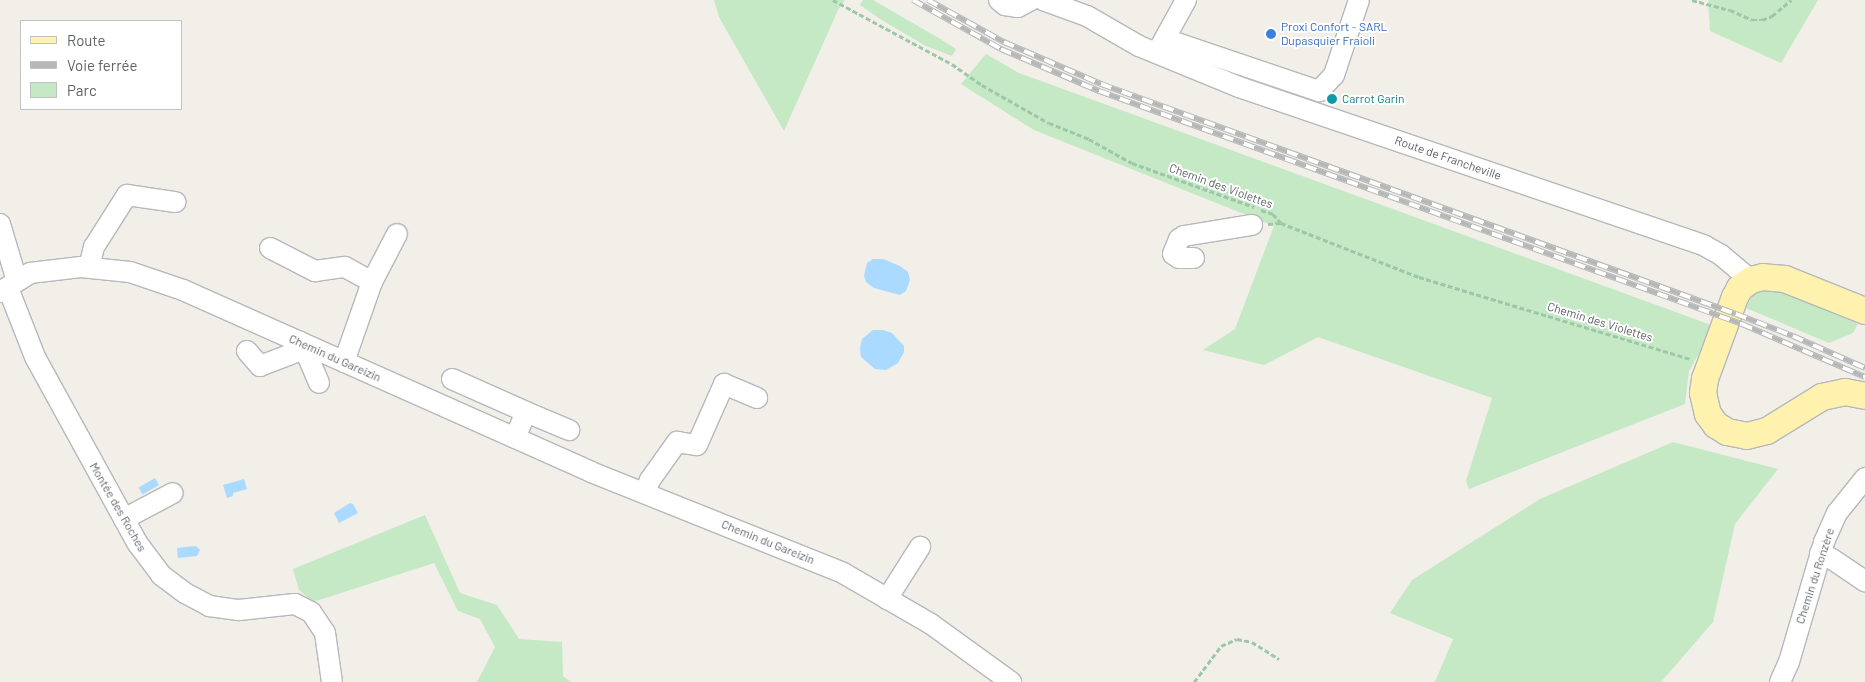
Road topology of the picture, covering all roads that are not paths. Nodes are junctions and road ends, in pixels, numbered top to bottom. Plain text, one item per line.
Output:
1 (999, 0) edge
2 (1031, 0) edge
3 (1043, 0) edge
4 (1186, 0) edge
5 (1359, 0) edge
6 (1153, 46) junction
7 (1319, 91) junction
8 (1311, 112) junction
9 (174, 202) dead end
10 (0, 224) edge
11 (1252, 225) dead end
12 (397, 234) dead end
13 (270, 248) dead end
14 (1194, 258) dead end
15 (89, 267) junction
16 (1751, 280) junction
17 (372, 282) junction
18 (8, 287) edge
19 (1865, 311) edge
20 (303, 347) junction
21 (247, 352) dead end
22 (344, 362) junction
23 (452, 379) dead end
24 (314, 384) dead end
25 (1865, 396) edge
26 (757, 398) dead end
27 (526, 412) junction
28 (569, 430) dead end
29 (515, 438) junction
30 (1865, 478) edge
31 (173, 493) dead end
32 (645, 493) junction
33 (124, 519) junction
34 (920, 546) dead end
35 (1822, 548) junction
36 (1865, 565) edge
37 (1865, 581) edge
38 (887, 598) junction
39 (332, 682) edge
40 (1011, 682) edge
41 (1780, 682) edge

1 - 2 street
3 - 6 street
4 - 6 street
5 - 7 street
6 - 7 street
6 - 8 street, Route de Francheville
7 - 8 street
8 - 16 street, Route de Francheville
9 - 15 street
10 - 18 street, Montée des Roches
11 - 14 street
12 - 17 street
13 - 17 street
15 - 18 street, Chemin du Gareizin
15 - 20 street, Chemin du Gareizin
16 - 19 main road
16 - 25 main road
17 - 22 street
18 - 33 street, Montée des Roches
20 - 21 street
20 - 22 street, Chemin du Gareizin
20 - 24 street
22 - 29 street, Chemin du Gareizin
23 - 27 street
26 - 32 street
27 - 28 street
27 - 29 street
29 - 32 street, Chemin du Gareizin
30 - 35 street, Chemin du Ronzère
31 - 33 street
32 - 38 street, Chemin du Gareizin
33 - 39 street, Montée des Roches
34 - 38 street
35 - 36 street
35 - 37 street
35 - 41 street, Chemin du Ronzère
38 - 40 street, Chemin du Gareizin

